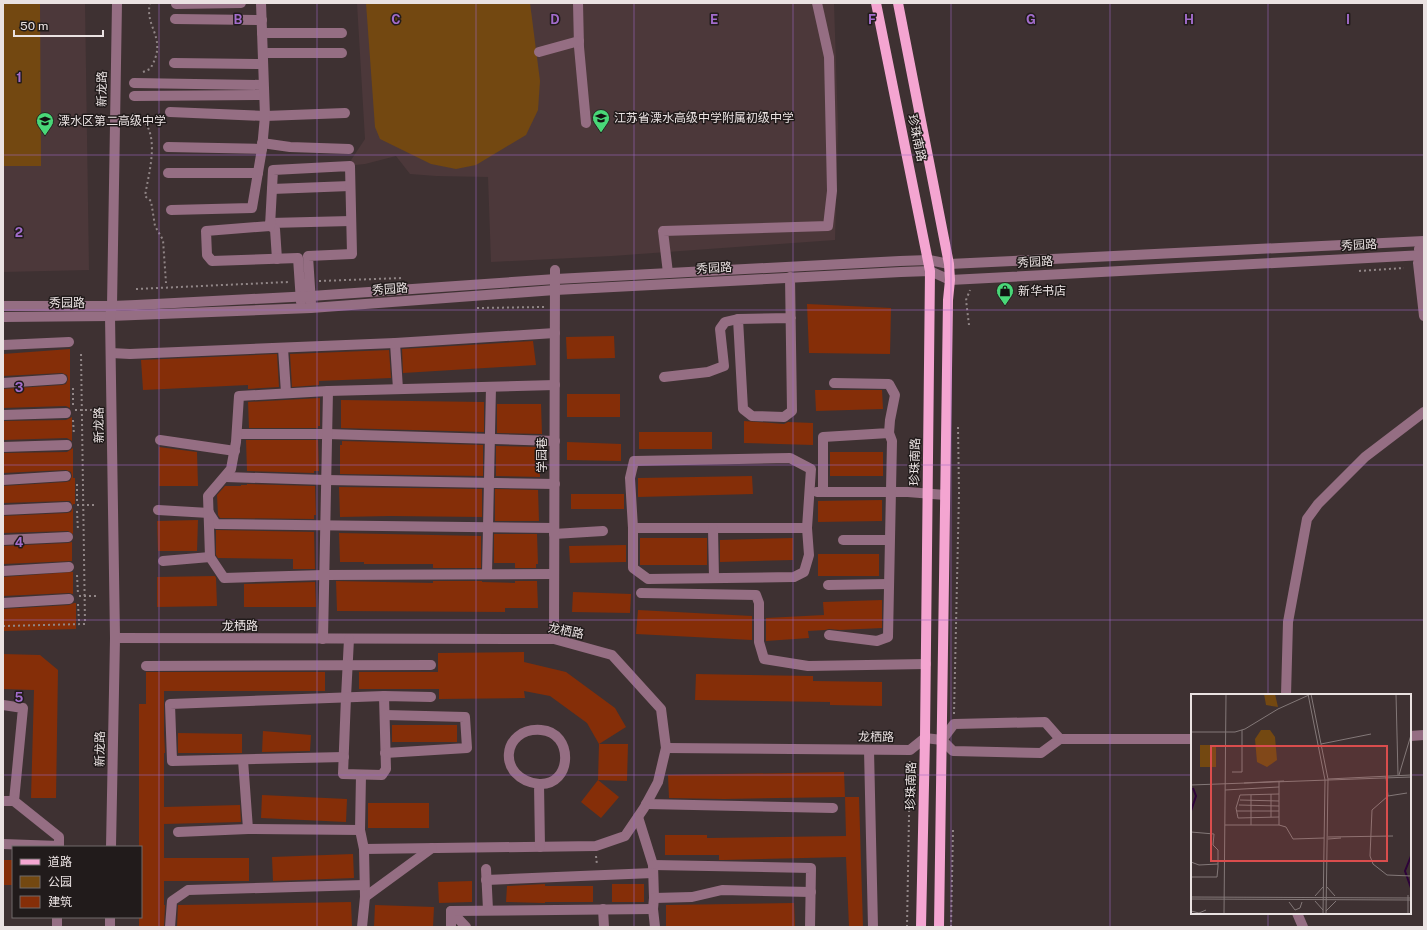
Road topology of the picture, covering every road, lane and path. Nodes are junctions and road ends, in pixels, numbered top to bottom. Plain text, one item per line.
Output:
1 (117, 3) edge
2 (150, 3) edge
3 (242, 3) edge
4 (261, 3) edge
5 (578, 3) edge
6 (816, 3) edge
7 (876, 3) edge
8 (898, 3) edge
9 (176, 4) edge
10 (175, 19) dead end
11 (262, 20) junction
12 (262, 32) junction
13 (342, 32) dead end
14 (579, 41) junction
15 (263, 52) junction
16 (342, 52) dead end
17 (539, 52) dead end
18 (174, 63) dead end
19 (263, 64) junction
20 (139, 73) dead end
21 (134, 83) dead end
22 (264, 90) junction
23 (134, 96) dead end
24 (170, 112) dead end
25 (345, 113) dead end
26 (134, 114) dead end
27 (265, 116) junction
28 (586, 123) dead end
29 (262, 146) junction
30 (168, 147) dead end
31 (349, 149) dead end
32 (258, 173) junction
33 (168, 174) dead end
34 (350, 186) junction
35 (272, 190) junction
36 (171, 210) dead end
37 (351, 221) junction
38 (270, 224) junction
39 (1421, 241) edge
40 (1422, 255) edge
41 (277, 259) junction
42 (949, 264) junction
43 (929, 265) junction
44 (1418, 266) junction
45 (1358, 271) dead end
46 (668, 273) junction
47 (556, 274) junction
48 (304, 276) junction
49 (790, 277) junction
50 (950, 280) junction
51 (166, 283) dead end
52 (975, 287) dead end
53 (555, 290) junction
54 (306, 296) junction
55 (3, 306) edge
56 (306, 308) junction
57 (111, 311) junction
58 (1424, 316) edge
59 (3, 317) edge
60 (791, 318) junction
61 (738, 319) junction
62 (969, 325) dead end
63 (555, 333) junction
64 (69, 342) dead end
65 (3, 344) edge
66 (395, 344) junction
67 (283, 348) junction
68 (80, 353) dead end
69 (111, 353) junction
70 (664, 377) dead end
71 (62, 379) dead end
72 (3, 383) edge
73 (834, 383) dead end
74 (555, 385) junction
75 (491, 387) junction
76 (398, 389) junction
77 (328, 391) junction
78 (286, 393) junction
79 (96, 410) dead end
80 (71, 412) joint
81 (1424, 412) edge
82 (3, 415) edge
83 (958, 423) dead end
84 (889, 433) junction
85 (237, 434) junction
86 (327, 434) junction
87 (490, 439) junction
88 (160, 440) dead end
89 (555, 441) junction
90 (67, 445) dead end
91 (3, 447) edge
92 (235, 451) junction
93 (66, 476) dead end
94 (225, 476) junction
95 (3, 480) edge
96 (326, 480) junction
97 (488, 483) junction
98 (555, 484) junction
99 (809, 492) junction
100 (824, 492) junction
101 (890, 492) junction
102 (928, 494) junction
103 (945, 495) junction
104 (96, 505) dead end
105 (72, 506) joint
106 (3, 510) edge
107 (158, 510) dead end
108 (209, 513) junction
109 (325, 525) junction
110 (488, 528) junction
111 (633, 528) junction
112 (712, 528) junction
113 (807, 528) junction
114 (554, 531) junction
115 (603, 531) dead end
116 (68, 537) dead end
117 (3, 540) edge
118 (843, 540) dead end
119 (890, 540) junction
120 (210, 557) junction
121 (163, 561) dead end
122 (69, 567) dead end
123 (3, 571) edge
124 (487, 574) junction
125 (554, 574) junction
126 (324, 575) junction
127 (714, 578) junction
128 (889, 584) junction
129 (828, 585) dead end
130 (641, 593) dead end
131 (96, 596) dead end
132 (74, 598) joint
133 (3, 603) edge
134 (3, 626) edge
135 (829, 636) dead end
136 (115, 638) junction
137 (322, 639) junction
138 (349, 639) junction
139 (554, 639) junction
140 (926, 664) junction
141 (348, 665) junction
142 (431, 665) dead end
143 (146, 666) dead end
144 (1286, 694) edge
145 (384, 696) junction
146 (346, 697) junction
147 (431, 697) dead end
148 (3, 705) edge
149 (384, 715) junction
150 (954, 724) junction
151 (1424, 735) edge
152 (1411, 736) edge
153 (925, 738) junction
154 (1060, 739) junction
155 (1191, 739) edge
156 (942, 740) junction
157 (666, 748) junction
158 (869, 750) junction
159 (910, 750) junction
160 (385, 753) junction
161 (344, 757) junction
162 (243, 760) junction
163 (361, 775) junction
164 (539, 784) junction
165 (3, 801) edge
166 (14, 801) junction
167 (646, 804) junction
168 (833, 808) dead end
169 (638, 817) junction
170 (953, 827) dead end
171 (248, 829) junction
172 (360, 830) junction
173 (178, 832) dead end
174 (3, 844) edge
175 (59, 846) edge
176 (111, 846) edge
177 (596, 846) junction
178 (540, 847) junction
179 (432, 848) junction
180 (364, 849) junction
181 (486, 869) dead end
182 (653, 869) junction
183 (597, 876) junction
184 (486, 880) junction
185 (364, 885) junction
186 (811, 892) junction
187 (364, 897) junction
188 (654, 904) junction
189 (603, 909) junction
190 (488, 910) junction
191 (451, 911) junction
192 (1297, 914) edge
193 (170, 927) edge
194 (362, 927) edge
195 (451, 927) edge
196 (466, 927) edge
197 (604, 927) edge
198 (655, 927) edge
199 (810, 927) edge
200 (873, 927) edge
201 (907, 927) edge
202 (921, 927) edge
203 (939, 927) edge
204 (951, 927) edge
205 (1303, 927) edge

1 - 57 street, 新龙路
2 - 20 path
3 - 9 street
4 - 11 street
5 - 14 street
6 - 46 street
7 - 43 main road, 珍珠南路
8 - 42 main road, 珍珠南路
10 - 11 street
11 - 12 street
12 - 13 street
12 - 15 street
14 - 17 street
14 - 28 street
15 - 16 street
15 - 19 street
18 - 19 street
19 - 22 street
21 - 22 street
22 - 23 street
22 - 27 street
24 - 27 street
25 - 27 street
26 - 51 path
27 - 29 street
29 - 30 street
29 - 31 street
29 - 32 street
32 - 33 street
32 - 36 street
34 - 35 street
34 - 35 street
34 - 37 street
35 - 38 street
37 - 38 street
37 - 48 street
38 - 41 street
38 - 41 street
39 - 40 street
39 - 42 street, 秀园路
40 - 44 street
40 - 50 street, 秀园路
41 - 48 street
42 - 43 street, 秀园路
42 - 50 main road, 珍珠南路
43 - 46 street, 秀园路
43 - 49 street, 秀园路
43 - 50 street, 秀园路
43 - 102 main road, 珍珠南路
44 - 45 path
44 - 58 street
46 - 47 street, 秀园路
47 - 53 street, 学园巷
47 - 54 street, 秀园路
48 - 54 street
49 - 53 street, 秀园路
49 - 60 street
50 - 103 main road, 珍珠南路
52 - 62 path
53 - 56 street, 秀园路
53 - 63 street, 学园巷
54 - 56 street
54 - 57 street, 秀园路
55 - 57 street, 秀园路
56 - 57 street, 秀园路
57 - 59 street, 秀园路
57 - 69 street, 新龙路
60 - 61 street
60 - 61 street
61 - 70 street
63 - 66 street
63 - 74 street, 学园巷
64 - 65 street
66 - 67 street
66 - 76 street
67 - 69 street
67 - 78 street
68 - 134 path
69 - 136 street, 新龙路
71 - 72 street
73 - 84 street
74 - 75 street
74 - 89 street, 学园巷
75 - 76 street
75 - 87 street
76 - 77 street
77 - 78 street
77 - 86 street
78 - 85 street
79 - 80 path
80 - 82 street
81 - 144 street
83 - 150 path
84 - 100 street
84 - 101 street
85 - 86 street
85 - 92 street
86 - 87 street
86 - 96 street
87 - 89 street
87 - 97 street
88 - 92 street
89 - 98 street, 学园巷
90 - 91 street
92 - 94 street
93 - 95 street
94 - 96 street
94 - 108 street
96 - 97 street
96 - 109 street
97 - 98 street
97 - 110 street
98 - 114 street, 学园巷
99 - 100 street
99 - 111 street
99 - 113 street
100 - 101 street
101 - 102 street
101 - 119 street
102 - 103 street
102 - 140 main road, 珍珠南路
103 - 156 main road, 珍珠南路
104 - 105 path
105 - 106 street
107 - 108 street
108 - 109 street
108 - 120 street
109 - 110 street
109 - 126 street
110 - 114 street
110 - 124 street
111 - 112 street
111 - 127 street
112 - 113 street
112 - 127 street
113 - 127 street
114 - 115 street
114 - 125 street, 学园巷
116 - 117 street
118 - 119 street
119 - 128 street
120 - 121 street
120 - 126 street
122 - 123 street
124 - 125 street
124 - 126 street
125 - 139 street, 学园巷
126 - 137 street
128 - 129 street
128 - 135 street
130 - 140 street
131 - 132 path
132 - 133 street
136 - 137 street, 龙栖路
136 - 176 street, 新龙路
137 - 138 street, 龙栖路
138 - 139 street, 龙栖路
138 - 141 street
139 - 157 street, 龙栖路
140 - 153 main road, 珍珠南路
141 - 142 street
141 - 143 street
141 - 146 street
145 - 146 street
145 - 147 street
145 - 149 street
146 - 161 street
146 - 162 street
148 - 166 street
149 - 160 street
149 - 160 street
150 - 154 street
150 - 156 street
151 - 152 street
153 - 156 street
153 - 159 street, 龙栖路
153 - 202 main road, 珍珠南路
154 - 155 street
154 - 156 street
156 - 203 main road, 珍珠南路
157 - 158 street, 龙栖路
157 - 167 street
158 - 159 street, 龙栖路
158 - 200 street
159 - 201 path
160 - 163 street
161 - 162 street
161 - 163 street
162 - 171 street
163 - 172 street
164 - 164 street
164 - 178 street
165 - 166 street
166 - 175 street
167 - 168 street
167 - 169 street
169 - 177 street
169 - 182 street
170 - 204 path
171 - 172 street
171 - 173 street
172 - 180 street
174 - 175 street
177 - 178 street
177 - 183 path
178 - 179 street
179 - 180 street
179 - 187 street
180 - 185 street
181 - 184 street
182 - 183 street
182 - 186 street
182 - 188 street
183 - 184 street
184 - 190 street
185 - 187 street
185 - 193 street
186 - 188 street
186 - 199 street
187 - 194 street
188 - 189 street
188 - 198 street
189 - 190 street
189 - 197 street
190 - 191 street
191 - 195 street
191 - 196 street
192 - 205 street

